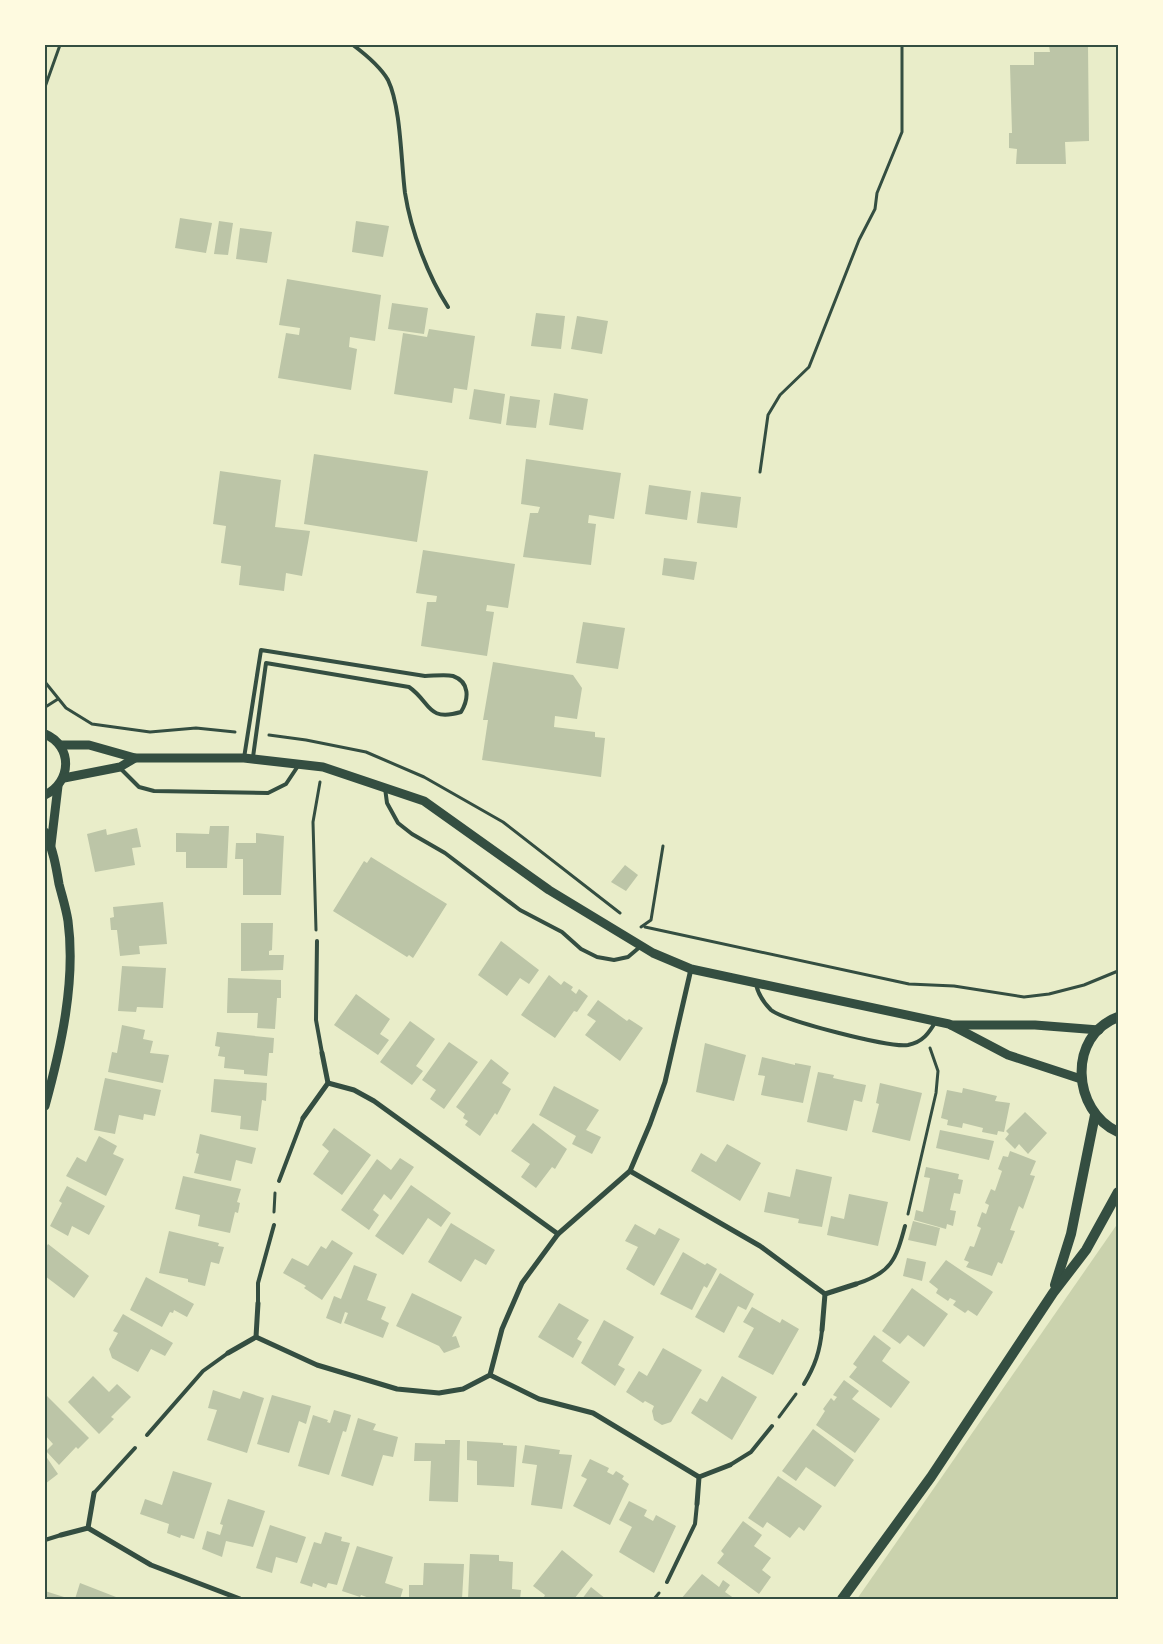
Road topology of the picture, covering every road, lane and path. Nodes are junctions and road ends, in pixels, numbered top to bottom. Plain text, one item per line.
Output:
1 (60, 45) edge
2 (353, 45) edge
3 (902, 45) edge
4 (45, 88) edge
5 (448, 307) dead end
6 (760, 472) dead end
7 (45, 682) edge
8 (58, 699) junction
9 (47, 706) dead end
10 (248, 733) junction
11 (45, 734) edge
12 (256, 734) junction
13 (60, 744) junction
14 (135, 758) junction
15 (248, 758) junction
16 (300, 764) junction
17 (120, 767) junction
18 (323, 767) junction
19 (64, 778) junction
20 (58, 786) junction
21 (385, 788) junction
22 (45, 796) edge
23 (45, 832) edge
24 (51, 846) junction
25 (663, 846) dead end
26 (624, 916) dead end
27 (639, 927) dead end
28 (644, 927) junction
29 (317, 941) joint
30 (641, 946) junction
31 (692, 969) junction
32 (1118, 971) edge
33 (756, 984) junction
34 (1118, 1017) edge
35 (936, 1021) junction
36 (949, 1024) junction
37 (1099, 1030) junction
38 (926, 1038) junction
39 (322, 1053) joint
40 (1081, 1079) junction
41 (328, 1083) junction
42 (45, 1106) edge
43 (1095, 1115) junction
44 (303, 1118) joint
45 (1118, 1132) edge
46 (630, 1171) junction
47 (279, 1181) joint
48 (1118, 1192) edge
49 (274, 1224) joint
50 (905, 1226) joint
51 (558, 1234) junction
52 (856, 1284) joint
53 (1053, 1293) junction
54 (825, 1294) junction
55 (258, 1303) joint
56 (822, 1330) joint
57 (256, 1337) junction
58 (228, 1353) joint
59 (490, 1375) junction
60 (804, 1384) joint
61 (772, 1426) joint
62 (147, 1435) dead end
63 (135, 1448) dead end
64 (730, 1465) joint
65 (699, 1477) junction
66 (94, 1493) joint
67 (697, 1504) joint
68 (88, 1528) junction
69 (61, 1535) joint
70 (45, 1540) edge
71 (667, 1582) dead end
72 (240, 1599) edge
73 (842, 1599) edge

1 - 4 path
2 - 5 lane
3 - 6 path
7 - 8 path
8 - 9 path
8 - 10 path
10 - 12 lane
10 - 15 lane
11 - 13 street
12 - 15 lane
12 - 26 path
13 - 14 street
13 - 19 street
14 - 15 street
14 - 17 street
15 - 16 street
16 - 17 lane
16 - 18 street
17 - 19 street
18 - 21 street
18 - 29 path
19 - 20 street
20 - 22 street
20 - 24 street
21 - 30 street
21 - 30 lane
23 - 24 street
24 - 42 street
25 - 28 path
27 - 28 path
28 - 32 path
29 - 39 lane
30 - 31 street
31 - 33 street
31 - 46 street
33 - 35 street
33 - 38 lane
34 - 37 main road
35 - 36 street
35 - 38 lane
36 - 37 street
36 - 40 street
37 - 40 main road
38 - 50 path
39 - 41 street
40 - 43 main road
41 - 44 street
41 - 51 street
43 - 45 main road
43 - 53 main road
44 - 47 lane
46 - 51 street
46 - 54 street
47 - 49 path
48 - 53 main road
49 - 55 lane
50 - 52 lane
51 - 59 street
52 - 54 street
53 - 73 main road
54 - 56 street
55 - 57 street
56 - 60 lane
57 - 58 street
57 - 59 street
58 - 62 lane
59 - 65 street
60 - 61 path
61 - 64 lane
63 - 66 lane
64 - 65 street
65 - 67 street
66 - 68 street
67 - 71 lane
68 - 69 street
68 - 72 street
69 - 70 lane

